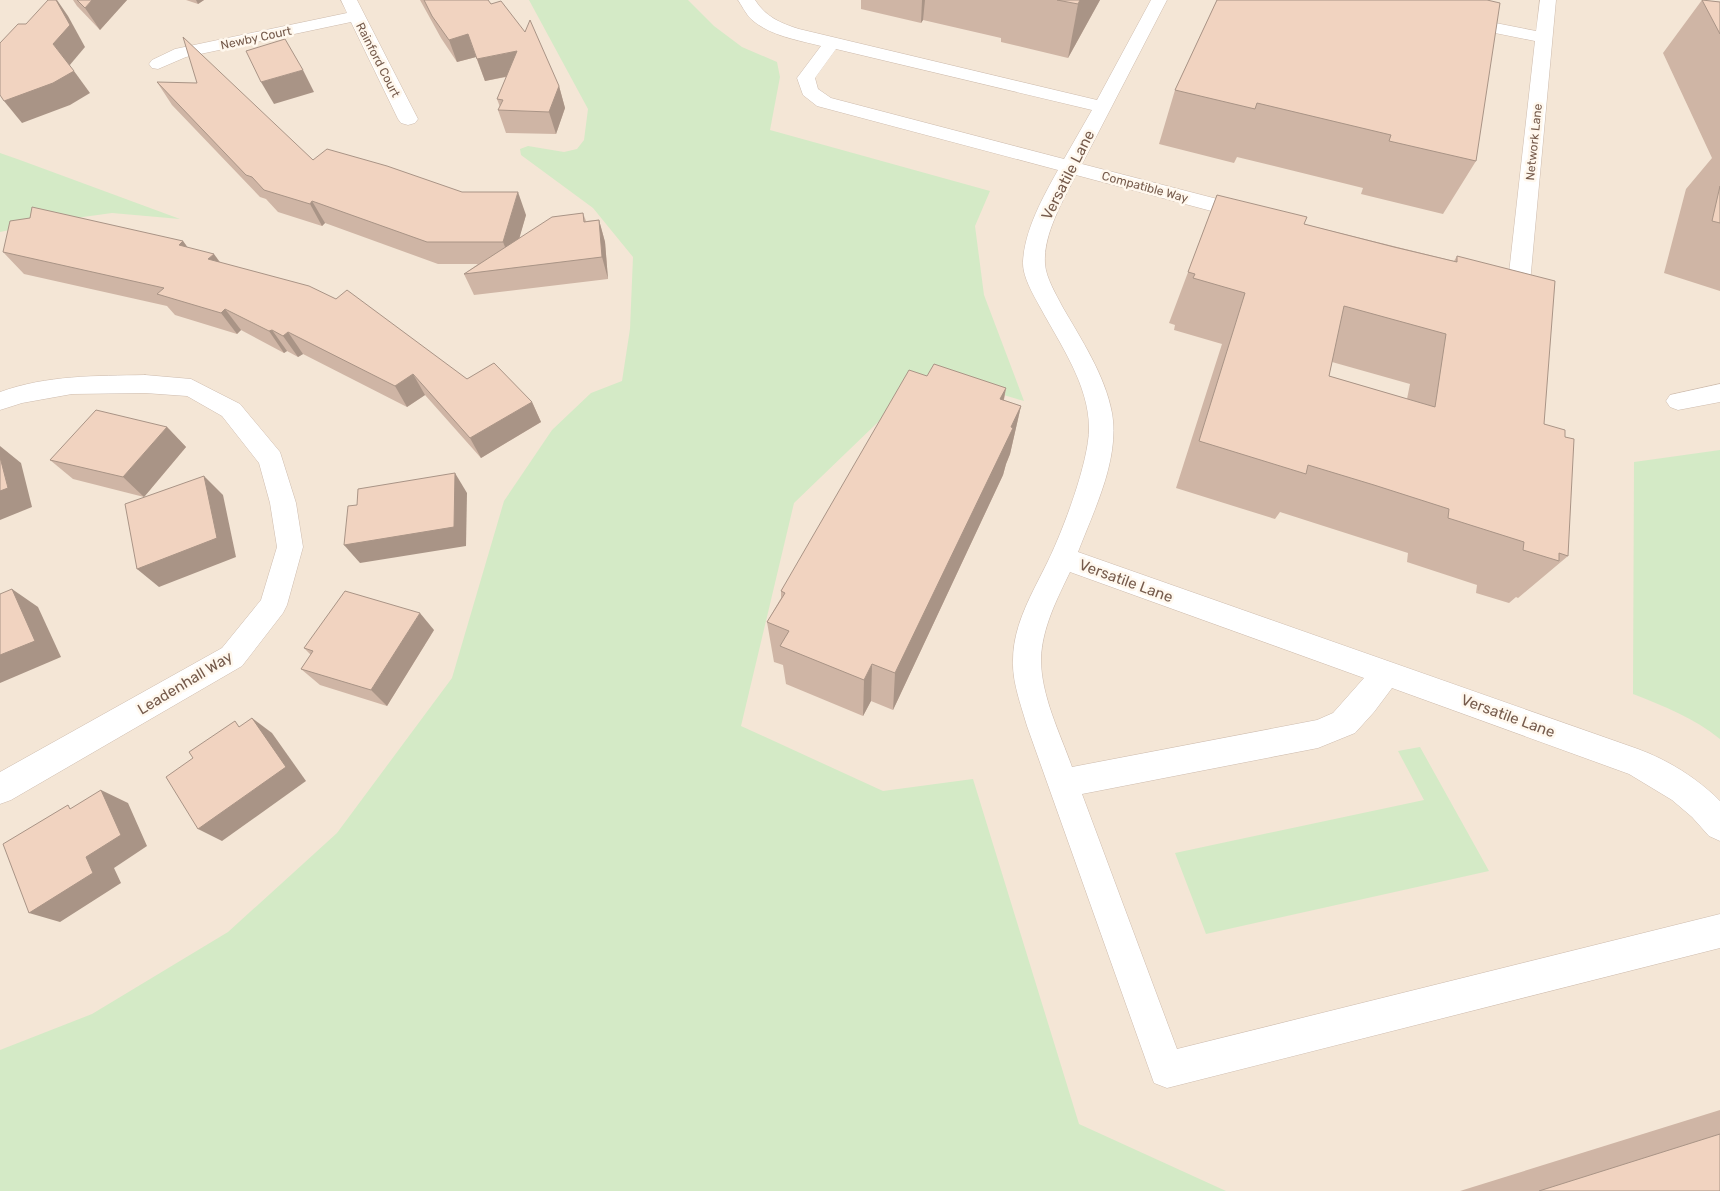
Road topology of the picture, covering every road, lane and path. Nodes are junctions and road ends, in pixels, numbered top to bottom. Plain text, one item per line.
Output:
1 (746, 0) edge
2 (1159, 0) edge
3 (1548, 0) edge
4 (352, 8) edge
5 (1442, 17) edge
6 (1544, 38) junction
7 (832, 43) junction
8 (158, 64) dead end
9 (1103, 107) junction
10 (408, 119) dead end
11 (1071, 168) junction
12 (1271, 220) edge
13 (1472, 271) edge
14 (1720, 393) edge
15 (0, 401) edge
16 (1678, 401) dead end
17 (1063, 558) junction
18 (1386, 673) junction
19 (1064, 783) junction
20 (0, 789) edge
21 (1720, 825) edge
22 (1720, 931) edge

1 - 7 street
2 - 9 street, Versatile Lane
3 - 6 street, Network Lane
4 - 8 street, Newby Court
4 - 10 street, Rainford Court
5 - 6 street
6 - 13 street, Network Lane
7 - 9 street
7 - 11 street, Compatible Way
9 - 11 street, Versatile Lane
11 - 12 street, Compatible Way
11 - 17 street, Versatile Lane
14 - 16 street
15 - 20 street, Leadenhall Way
17 - 18 street, Versatile Lane
17 - 19 street
18 - 19 street
18 - 21 street, Versatile Lane
19 - 22 street

